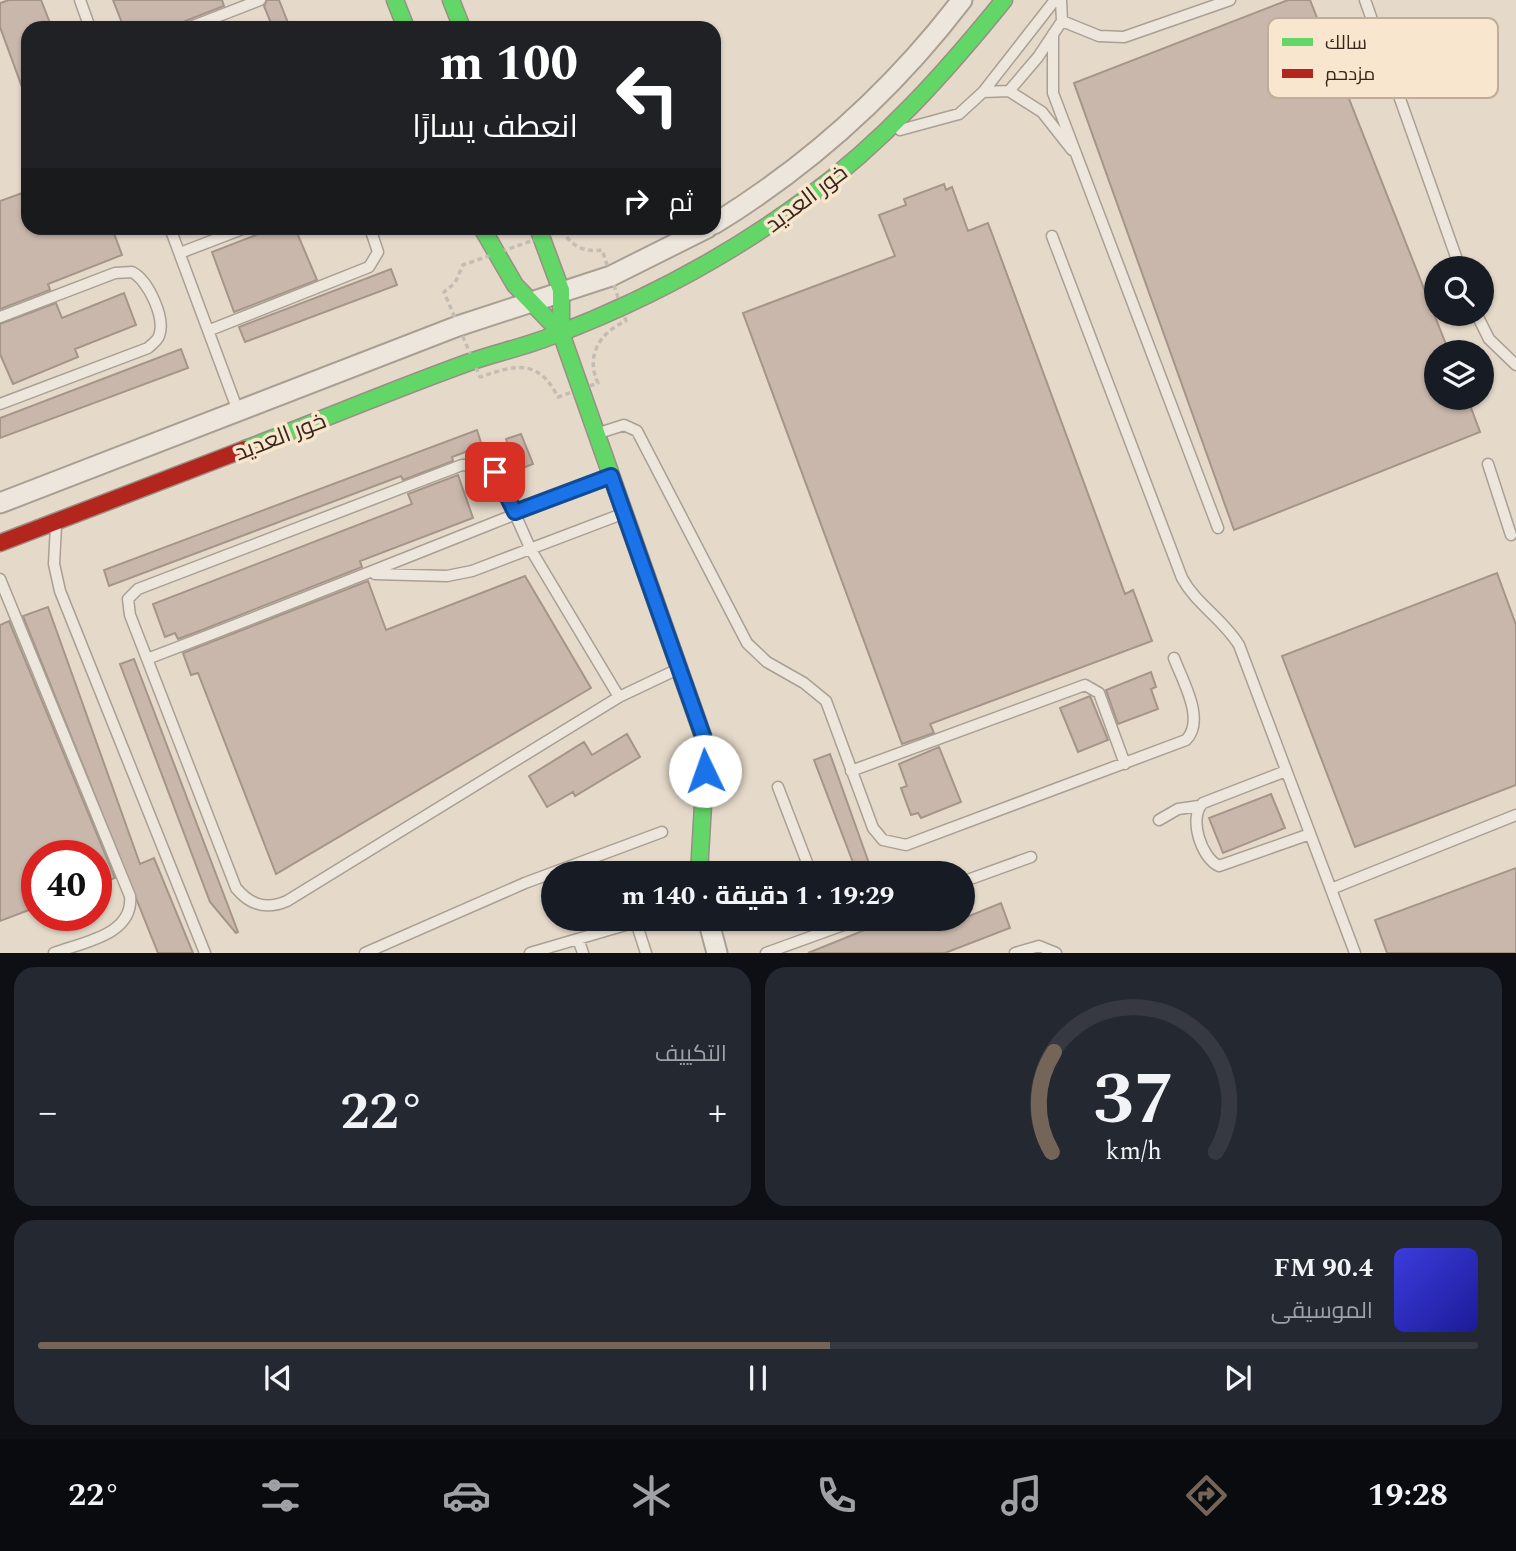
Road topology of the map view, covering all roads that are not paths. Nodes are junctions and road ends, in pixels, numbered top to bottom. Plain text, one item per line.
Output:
1 (80, 0) edge
2 (260, 0) edge
3 (395, 0) edge
4 (451, 0) edge
5 (962, 0) edge
6 (1004, 0) edge
7 (1058, 0) edge
8 (1230, 0) edge
9 (1365, 0) edge
10 (1371, 18) edge
11 (88, 21) edge
12 (206, 21) edge
13 (403, 21) edge
14 (459, 21) edge
15 (1062, 21) junction
16 (1053, 34) junction
17 (1009, 91) junction
18 (983, 92) junction
19 (1400, 98) edge
20 (889, 132) junction
21 (1080, 162) junction
22 (721, 218) edge
23 (173, 235) edge
24 (227, 235) edge
25 (372, 235) edge
26 (485, 235) edge
27 (541, 235) edge
28 (695, 235) edge
29 (1052, 236) dead end
30 (180, 253) junction
31 (1456, 256) edge
32 (561, 290) junction
33 (527, 302) junction
34 (0, 317) edge
35 (1482, 326) edge
36 (210, 330) junction
37 (561, 333) junction
38 (1516, 365) edge
39 (0, 404) edge
40 (238, 411) junction
41 (596, 434) junction
42 (1488, 464) dead end
43 (611, 476) junction
44 (0, 503) edge
45 (515, 512) junction
46 (625, 513) junction
47 (56, 521) junction
48 (1219, 528) dead end
49 (1514, 534) edge
50 (0, 543) edge
51 (1516, 547) edge
52 (531, 550) junction
53 (371, 574) junction
54 (0, 580) edge
55 (1174, 658) dead end
56 (148, 659) junction
57 (678, 669) junction
58 (619, 697) junction
59 (1125, 764) junction
60 (851, 771) junction
61 (1286, 771) junction
62 (778, 787) dead end
63 (1199, 806) junction
64 (1516, 815) edge
65 (1159, 820) dead end
66 (662, 832) dead end
67 (1310, 834) junction
68 (1031, 857) dead end
69 (700, 861) edge
70 (806, 861) edge
71 (975, 877) edge
72 (1331, 889) junction
73 (605, 931) edge
74 (643, 931) edge
75 (711, 931) edge
76 (814, 931) edge
77 (578, 939) junction
78 (54, 953) edge
79 (205, 953) edge
80 (365, 953) edge
81 (530, 953) edge
82 (583, 953) edge
83 (646, 953) edge
84 (717, 953) edge
85 (766, 953) edge
86 (1015, 953) edge
87 (1056, 953) edge
88 (1355, 953) edge

1 - 11 lane
2 - 12 lane
3 - 13 street
4 - 14 street
5 - 22 street, خور العديد
6 - 20 street, خور العديد
7 - 15 lane
7 - 18 lane
8 - 15 lane
9 - 10 lane
15 - 16 lane
16 - 17 lane
16 - 21 lane
17 - 18 lane
17 - 21 lane
18 - 20 lane
19 - 31 lane
20 - 37 street, خور العديد
21 - 48 lane
23 - 30 lane
24 - 30 lane
25 - 36 lane
26 - 33 street
27 - 32 street
28 - 32 street, خور العديد
29 - 61 lane
30 - 36 lane
32 - 33 street, خور العديد
32 - 37 street
33 - 37 street
33 - 40 street, خور العديد
34 - 39 lane
35 - 38 lane
36 - 40 lane
37 - 41 street
37 - 47 street, خور العديد
40 - 44 street, خور العديد
41 - 43 street
41 - 60 lane
42 - 49 lane
43 - 45 lane
43 - 46 street
45 - 52 lane
45 - 53 lane
45 - 56 lane
46 - 52 lane
46 - 57 street
47 - 50 street, خور العديد
47 - 79 lane
49 - 51 lane
52 - 53 lane
52 - 58 lane
53 - 56 lane
54 - 78 lane
55 - 59 lane
56 - 58 lane
57 - 58 lane
57 - 69 street
59 - 60 lane
59 - 60 lane
61 - 63 lane
61 - 67 lane
62 - 70 lane
63 - 65 lane
63 - 67 lane
64 - 72 lane
66 - 80 lane
67 - 72 lane
68 - 71 lane
72 - 88 lane
73 - 77 lane
74 - 83 lane
75 - 84 street
76 - 85 lane
77 - 81 lane
77 - 82 lane
86 - 87 lane

